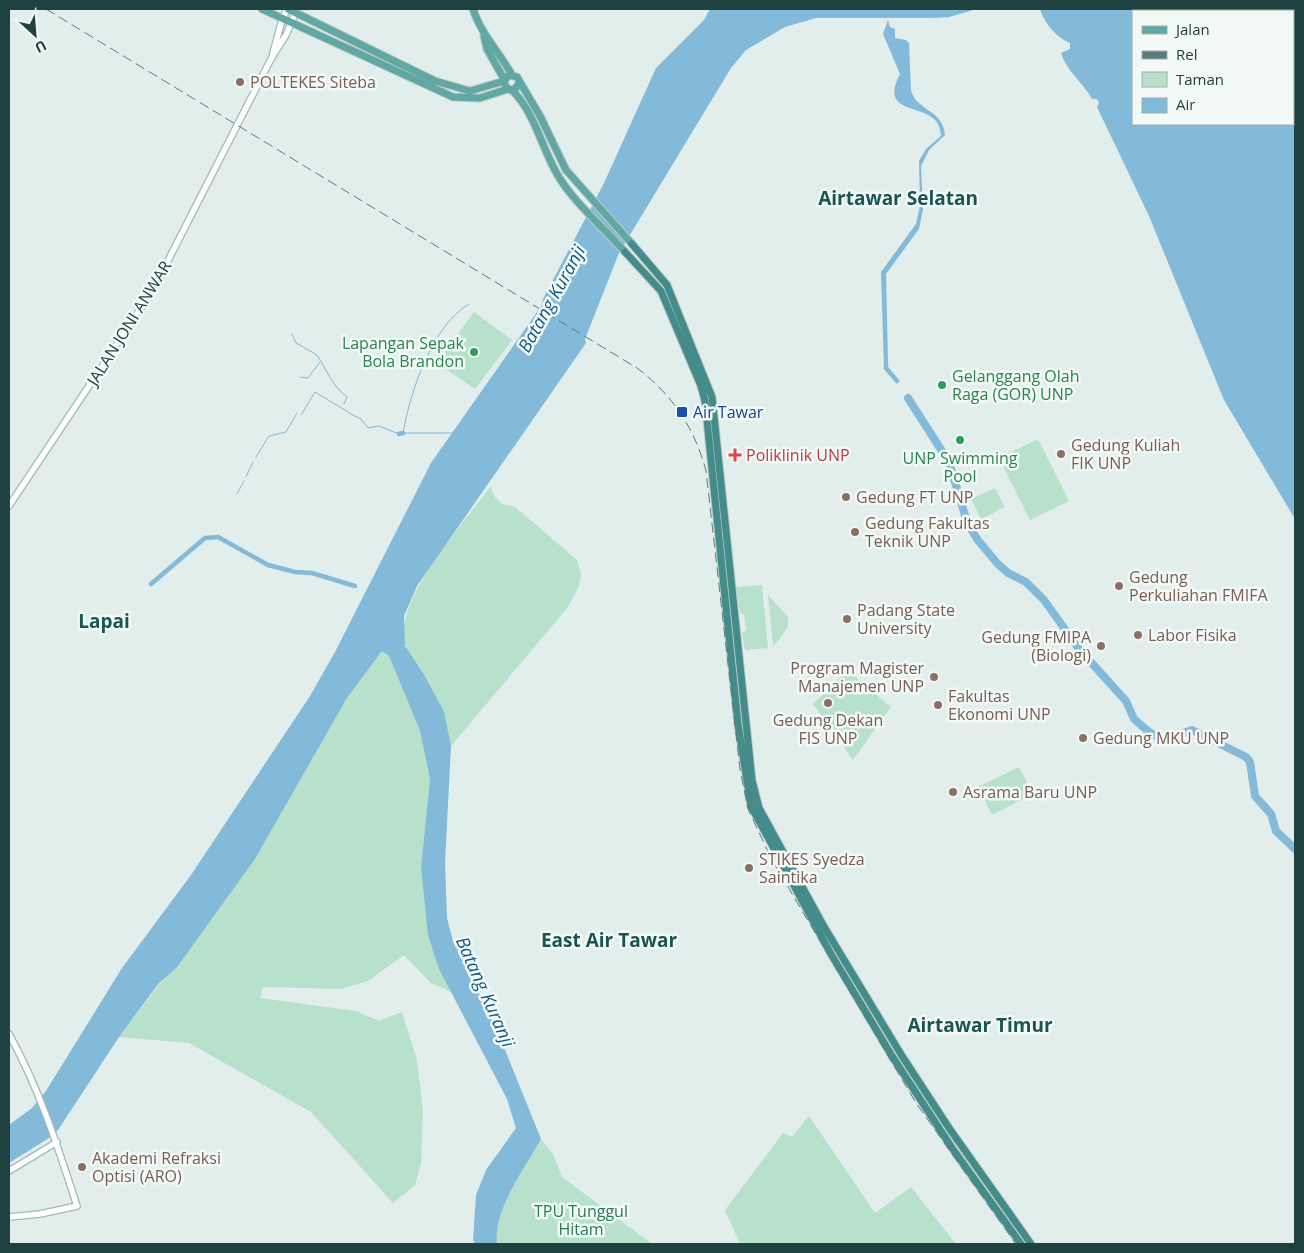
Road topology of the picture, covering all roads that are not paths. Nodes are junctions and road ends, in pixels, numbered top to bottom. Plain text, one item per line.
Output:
1 (262, 9) edge
2 (288, 9) edge
3 (472, 9) edge
4 (297, 10) edge
5 (282, 18) junction
6 (292, 22) junction
7 (484, 36) junction
8 (272, 57) junction
9 (512, 74) junction
10 (504, 80) junction
11 (519, 83) junction
12 (510, 89) junction
13 (632, 244) joint
14 (625, 252) joint
15 (9, 506) edge
16 (721, 521) junction
17 (734, 641) junction
18 (747, 722) junction
19 (738, 724) junction
20 (775, 846) junction
21 (9, 1034) edge
22 (945, 1131) junction
23 (56, 1140) junction
24 (9, 1171) edge
25 (9, 1217) edge
26 (1022, 1244) edge
27 (1031, 1244) edge

1 - 5 main road
2 - 4 main road
2 - 5 main road
3 - 7 main road
4 - 6 main road
4 - 10 main road
5 - 6 main road
5 - 8 main road
6 - 8 main road
6 - 12 main road
7 - 9 main road
7 - 10 main road
8 - 15 main road, JALAN JONI ANWAR
9 - 10 main road
9 - 11 main road
10 - 12 main road
11 - 12 main road
11 - 13 main road
12 - 14 main road
13 - 16 highway
14 - 16 highway
16 - 17 highway
17 - 18 highway
17 - 19 highway
18 - 19 highway
18 - 20 highway
19 - 20 highway
20 - 22 highway
21 - 23 main road
22 - 26 highway
22 - 27 highway
23 - 24 main road
23 - 25 main road

